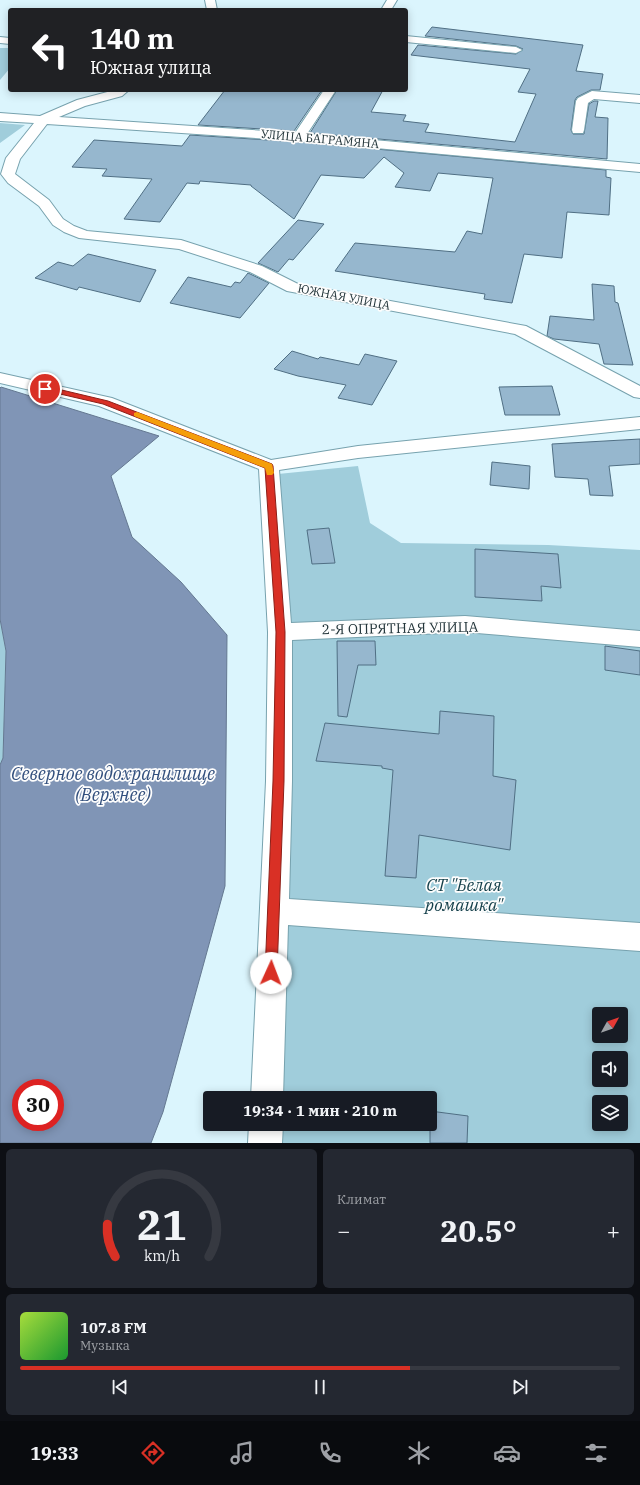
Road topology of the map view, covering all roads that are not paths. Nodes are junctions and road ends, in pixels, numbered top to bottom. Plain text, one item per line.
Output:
1 (408, 38) edge
2 (516, 50) dead end
3 (120, 92) edge
4 (329, 92) edge
5 (640, 99) edge
6 (0, 117) edge
7 (44, 120) junction
8 (578, 130) dead end
9 (298, 137) junction
10 (640, 168) edge
11 (0, 378) edge
12 (640, 393) edge
13 (640, 423) edge
14 (269, 466) junction
15 (280, 632) junction
16 (640, 639) edge
17 (273, 911) junction
18 (640, 937) edge
19 (267, 1091) edge
20 (266, 1131) edge
21 (265, 1143) edge

1 - 2 street
3 - 7 street
4 - 9 street
5 - 8 street
6 - 7 street, УЛИЦА БАГРАМЯНА
7 - 9 street, УЛИЦА БАГРАМЯНА
7 - 12 street, ЮЖНАЯ УЛИЦА
9 - 10 street, УЛИЦА БАГРАМЯНА
11 - 14 street
13 - 14 street
14 - 15 street
15 - 16 street, 2-Я ОПРЯТНАЯ УЛИЦА
15 - 17 street
17 - 18 street
17 - 19 street
20 - 21 street

